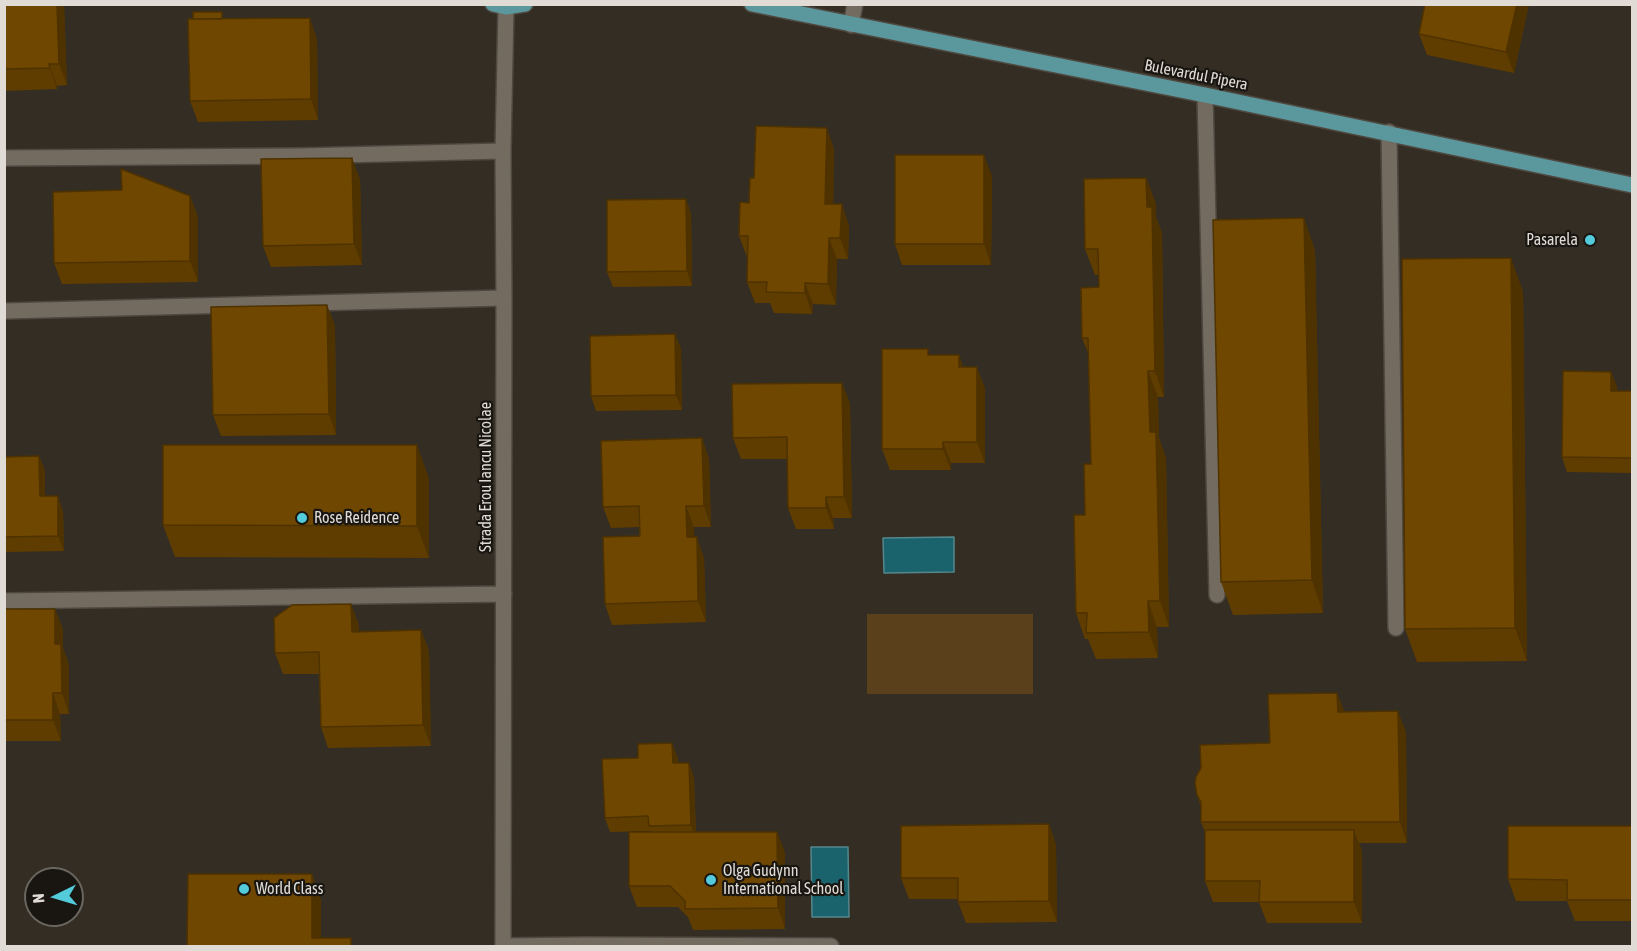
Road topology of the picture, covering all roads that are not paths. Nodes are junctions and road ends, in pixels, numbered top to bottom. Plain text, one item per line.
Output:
1 (525, 4) edge
2 (752, 4) edge
3 (855, 4) edge
4 (500, 6) edge
5 (851, 25) junction
6 (1205, 94) junction
7 (1389, 132) junction
8 (503, 151) junction
9 (4, 158) edge
10 (1632, 185) edge
11 (504, 298) junction
12 (4, 311) edge
13 (504, 594) junction
14 (1217, 595) dead end
15 (4, 601) edge
16 (1396, 628) dead end
17 (503, 946) edge
18 (831, 946) edge

1 - 4 main road
2 - 5 main road, Bulevardul Pipera
3 - 5 street
4 - 8 street, Strada Erou Iancu Nicolae
5 - 6 main road, Bulevardul Pipera
6 - 7 main road, Bulevardul Pipera
6 - 14 street
7 - 10 main road, Bulevardul Pipera
7 - 16 street
8 - 9 street
8 - 11 street, Strada Erou Iancu Nicolae
11 - 12 street
11 - 13 street, Strada Erou Iancu Nicolae
13 - 15 street
13 - 17 street, Strada Erou Iancu Nicolae
17 - 18 street

